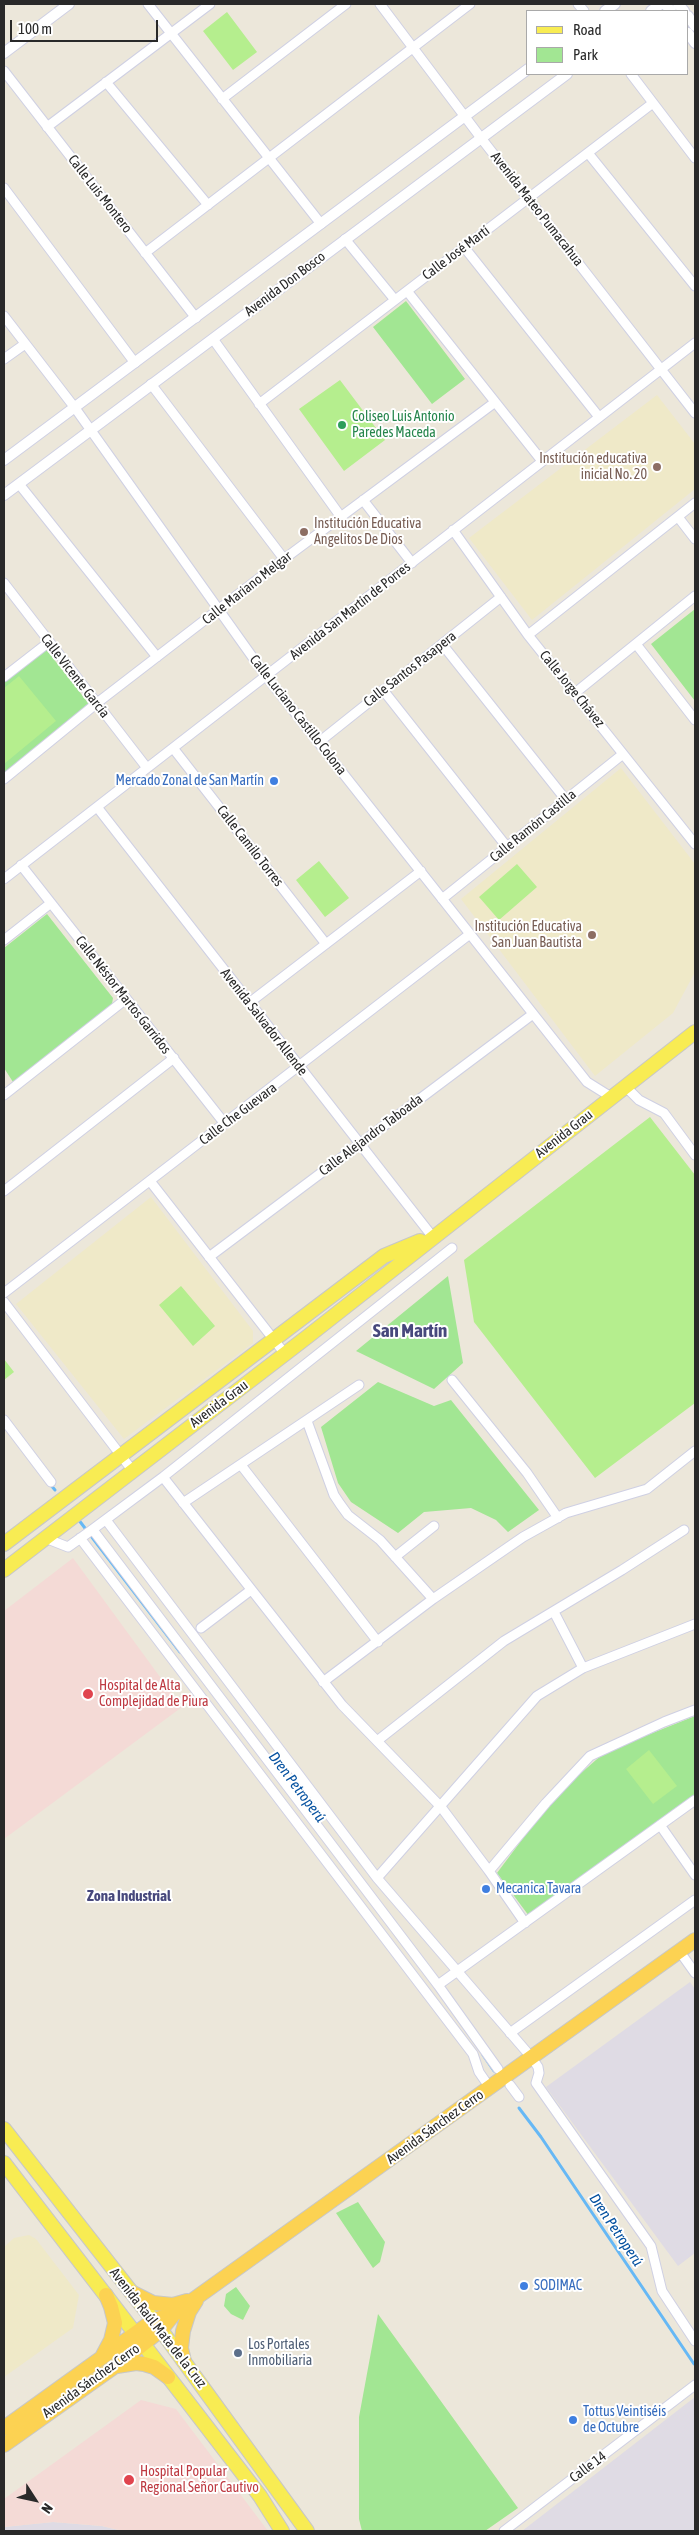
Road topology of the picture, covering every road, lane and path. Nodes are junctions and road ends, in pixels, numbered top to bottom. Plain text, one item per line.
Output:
1 (68, 4) edge
2 (148, 4) edge
3 (210, 4) edge
4 (346, 4) edge
5 (380, 4) edge
6 (470, 4) edge
7 (171, 33) junction
8 (413, 47) junction
9 (4, 53) edge
10 (526, 70) edge
11 (4, 71) edge
12 (566, 75) edge
13 (632, 75) edge
14 (106, 82) junction
15 (222, 99) junction
16 (653, 103) junction
17 (465, 116) junction
18 (47, 127) junction
19 (481, 138) junction
20 (588, 153) junction
21 (269, 158) junction
22 (695, 158) edge
23 (4, 188) edge
24 (529, 198) junction
25 (208, 205) junction
26 (321, 224) junction
27 (346, 239) junction
28 (464, 247) junction
29 (145, 253) junction
30 (695, 286) edge
31 (407, 291) junction
32 (395, 300) junction
33 (4, 316) edge
34 (196, 318) junction
35 (213, 339) junction
36 (695, 343) edge
37 (24, 344) junction
38 (4, 359) edge
39 (135, 363) junction
40 (662, 369) junction
41 (151, 384) junction
42 (494, 403) junction
43 (259, 404) junction
44 (75, 408) junction
45 (695, 413) edge
46 (599, 417) junction
47 (90, 430) junction
48 (4, 460) edge
49 (542, 462) junction
50 (19, 484) junction
51 (4, 495) edge
52 (363, 500) junction
53 (695, 503) edge
54 (341, 517) junction
55 (678, 517) junction
56 (453, 530) junction
57 (695, 539) edge
58 (284, 559) junction
59 (412, 563) junction
60 (4, 586) edge
61 (695, 596) edge
62 (501, 597) junction
63 (220, 609) junction
64 (528, 635) junction
65 (49, 642) junction
66 (442, 644) junction
67 (636, 644) junction
68 (157, 657) junction
69 (266, 676) junction
70 (4, 677) edge
71 (383, 690) junction
72 (575, 693) junction
73 (97, 703) junction
74 (695, 720) edge
75 (319, 742) junction
76 (173, 748) junction
77 (623, 754) junction
78 (147, 768) junction
79 (4, 779) edge
80 (566, 800) junction
81 (97, 807) junction
82 (695, 844) edge
83 (507, 847) junction
84 (22, 865) junction
85 (421, 871) junction
86 (4, 879) edge
87 (442, 899) junction
88 (51, 903) junction
89 (470, 934) junction
90 (4, 940) edge
91 (326, 944) junction
92 (126, 999) junction
93 (249, 1003) junction
94 (533, 1014) junction
95 (695, 1032) edge
96 (174, 1058) junction
97 (299, 1068) junction
98 (625, 1086) junction
99 (4, 1095) edge
100 (611, 1097) junction
101 (225, 1124) junction
102 (359, 1145) junction
103 (695, 1155) edge
104 (150, 1181) junction
105 (4, 1191) edge
106 (432, 1236) junction
107 (452, 1248) dead end
108 (209, 1257) junction
109 (4, 1293) edge
110 (4, 1302) edge
111 (273, 1338) junction
112 (285, 1354) junction
113 (452, 1380) dead end
114 (360, 1385) dead end
115 (4, 1420) edge
116 (307, 1421) junction
117 (695, 1451) edge
118 (120, 1454) junction
119 (241, 1465) junction
120 (132, 1470) junction
121 (162, 1478) junction
122 (52, 1482) dead end
123 (183, 1503) junction
124 (558, 1518) junction
125 (106, 1520) junction
126 (434, 1526) dead end
127 (93, 1530) junction
128 (684, 1530) dead end
129 (45, 1538) junction
130 (80, 1538) junction
131 (5, 1541) edge
132 (395, 1556) junction
133 (4, 1570) edge
134 (251, 1590) junction
135 (433, 1599) junction
136 (554, 1612) junction
137 (695, 1624) edge
138 (200, 1628) dead end
139 (378, 1642) junction
140 (583, 1668) junction
141 (323, 1682) junction
142 (695, 1710) edge
143 (377, 1741) junction
144 (695, 1800) edge
145 (441, 1807) junction
146 (660, 1825) junction
147 (489, 1871) junction
148 (695, 1875) edge
149 (377, 1878) junction
150 (695, 1900) edge
151 (525, 1923) junction
152 (695, 1940) edge
153 (680, 1952) junction
154 (458, 1970) junction
155 (695, 1973) edge
156 (438, 1985) junction
157 (510, 2033) junction
158 (532, 2058) junction
159 (498, 2069) dead end
160 (510, 2085) dead end
161 (490, 2088) junction
162 (519, 2098) dead end
163 (4, 2129) edge
164 (4, 2163) edge
165 (131, 2292) junction
166 (106, 2295) junction
167 (196, 2298) junction
168 (158, 2325) junction
169 (139, 2339) junction
170 (695, 2341) edge
171 (102, 2357) junction
172 (184, 2361) junction
173 (114, 2366) junction
174 (168, 2376) junction
175 (695, 2385) edge
176 (4, 2428) edge
177 (217, 2440) junction
178 (244, 2443) junction
179 (4, 2444) edge
180 (282, 2531) edge
181 (307, 2531) edge
182 (504, 2531) edge

1 - 9 street
2 - 7 street
3 - 7 street
4 - 15 street
5 - 8 street, Avenida Mateo Pumacahua
6 - 8 street
7 - 14 street
7 - 15 street
8 - 17 street, Avenida Mateo Pumacahua
8 - 21 street
10 - 17 street, Avenida Don Bosco
11 - 18 street, Calle Luis Montero
12 - 19 street, Avenida Don Bosco
13 - 16 street
14 - 18 street
14 - 25 street
15 - 21 street
16 - 20 street, Calle José Martí
16 - 22 street
17 - 19 street, Avenida Mateo Pumacahua
17 - 26 street, Avenida Don Bosco
18 - 29 street, Calle Luis Montero
19 - 24 street, Avenida Mateo Pumacahua
19 - 27 street, Avenida Don Bosco
20 - 24 street, Calle José Martí
20 - 30 street
21 - 25 street
21 - 26 street
23 - 39 street
24 - 28 street, Calle José Martí
24 - 40 street, Avenida Mateo Pumacahua
25 - 29 street
26 - 34 street, Avenida Don Bosco
27 - 32 street
27 - 35 street, Avenida Don Bosco
28 - 31 street, Calle José Martí
28 - 46 street
29 - 34 street, Calle Luis Montero
31 - 32 street, Calle José Martí
31 - 42 street
32 - 43 street, Calle José Martí
33 - 37 street, Calle Luciano Castillo Colona
34 - 39 street, Avenida Don Bosco
35 - 41 street, Avenida Don Bosco
35 - 43 street
36 - 40 street, Avenida San Martín de Porres
37 - 38 street
37 - 44 street, Calle Luciano Castillo Colona
39 - 44 street, Avenida Don Bosco
40 - 45 street, Avenida Mateo Pumacahua
40 - 46 street, Avenida San Martín de Porres
41 - 47 street, Avenida Don Bosco
41 - 58 street
42 - 49 street
42 - 52 street, Calle Mariano Melgar
43 - 54 street
44 - 47 street, Calle Luciano Castillo Colona
44 - 48 street, Avenida Don Bosco
46 - 49 street, Avenida San Martín de Porres
47 - 50 street, Avenida Don Bosco
47 - 63 street, Calle Luciano Castillo Colona
49 - 56 street, Avenida San Martín de Porres
50 - 51 street, Avenida Don Bosco
50 - 68 street
52 - 54 street, Calle Mariano Melgar
52 - 59 street
53 - 55 street
54 - 58 street, Calle Mariano Melgar
55 - 57 street
55 - 64 street
56 - 59 street, Avenida San Martín de Porres
56 - 62 street, Calle Jorge Chávez
58 - 63 street, Calle Mariano Melgar
59 - 69 street, Avenida San Martín de Porres
60 - 65 street, Calle Vicente García
61 - 67 street
62 - 64 street, Calle Jorge Chávez
62 - 66 street, Calle Santos Pasapera
63 - 68 street, Calle Mariano Melgar
63 - 69 street, Calle Luciano Castillo Colona
64 - 72 street, Calle Jorge Chávez
65 - 70 street
65 - 73 street, Calle Vicente García
66 - 71 street, Calle Santos Pasapera
66 - 80 street
67 - 72 street
67 - 74 street
68 - 73 street, Calle Mariano Melgar
69 - 75 street, Calle Luciano Castillo Colona
69 - 76 street, Avenida San Martín de Porres
71 - 75 street, Calle Santos Pasapera
71 - 83 street
72 - 77 street, Calle Jorge Chávez
73 - 78 street, Calle Vicente García
73 - 79 street, Calle Mariano Melgar
75 - 85 street, Calle Luciano Castillo Colona
76 - 78 street, Avenida San Martín de Porres
76 - 91 street, Calle Camilo Torres
77 - 80 street, Calle Ramón Castilla
77 - 82 street, Calle Jorge Chávez
78 - 81 street, Avenida San Martín de Porres
80 - 83 street, Calle Ramón Castilla
81 - 84 street, Avenida San Martín de Porres
81 - 93 street, Avenida Salvador Allende
83 - 87 street, Calle Ramón Castilla
84 - 86 street, Avenida San Martín de Porres
84 - 88 street, Calle Néstor Martos Garridos
85 - 87 street, Calle Luciano Castillo Colona
85 - 91 street
87 - 89 street, Calle Luciano Castillo Colona
88 - 90 street
88 - 92 street, Calle Néstor Martos Garridos
89 - 94 street, Calle Luciano Castillo Colona
89 - 97 street, Calle Che Guevara
91 - 93 street
92 - 96 street, Calle Néstor Martos Garridos
92 - 99 street
93 - 97 street, Avenida Salvador Allende
94 - 100 street, Calle Luciano Castillo Colona
94 - 102 street, Calle Alejandro Taboada
95 - 98 main road, Avenida Grau
96 - 101 street, Calle Néstor Martos Garridos
96 - 105 street
97 - 101 street, Calle Che Guevara
97 - 102 street, Avenida Salvador Allende
98 - 100 main road, Avenida Grau
98 - 103 street
100 - 106 main road, Avenida Grau
101 - 104 street, Calle Che Guevara
102 - 106 street, Avenida Salvador Allende
102 - 108 street, Calle Alejandro Taboada
104 - 108 street
104 - 109 street, Calle Che Guevara
106 - 111 main road, Avenida Grau
106 - 112 main road, Avenida Grau
107 - 121 street
108 - 111 street
110 - 118 street
111 - 112 street
111 - 118 main road, Avenida Grau
112 - 120 main road, Avenida Grau
113 - 124 street
114 - 116 street
115 - 122 street
116 - 119 street
116 - 132 street
117 - 124 street
118 - 120 street
118 - 131 main road, Avenida Grau
119 - 123 street
119 - 139 street
120 - 129 main road, Avenida Grau
121 - 123 street
121 - 125 street
123 - 134 street
124 - 135 street
125 - 127 street
125 - 149 street
126 - 132 street
127 - 130 street
127 - 156 street
128 - 136 street
129 - 130 street
129 - 133 main road, Avenida Grau
130 - 161 street
132 - 135 street
134 - 138 street
134 - 141 street
135 - 139 street
136 - 140 street
136 - 143 street
137 - 140 street
139 - 141 street
140 - 145 street
141 - 143 street
142 - 147 street
143 - 145 street
144 - 146 street
145 - 147 street
145 - 149 street
146 - 148 street
146 - 151 street
147 - 151 street
149 - 154 street
150 - 157 street
151 - 154 street
152 - 153 highway, Avenida Sánchez Cerro
153 - 155 street
153 - 158 highway, Avenida Sánchez Cerro
154 - 156 street
154 - 157 street
156 - 159 street
157 - 158 street
158 - 161 highway, Avenida Sánchez Cerro
158 - 170 street
160 - 162 street
161 - 167 highway, Avenida Sánchez Cerro
163 - 165 main road, Avenida Raúl Mata de la Cruz
164 - 166 main road, Avenida Raúl Mata de la Cruz
165 - 167 highway
165 - 168 main road, Avenida Raúl Mata de la Cruz
166 - 169 main road, Avenida Raúl Mata de la Cruz
166 - 171 highway
167 - 168 highway, Avenida Sánchez Cerro
167 - 172 highway
168 - 169 highway, Avenida Sánchez Cerro
168 - 172 main road, Avenida Raúl Mata de la Cruz
169 - 171 highway, Avenida Sánchez Cerro
169 - 173 highway, Avenida Sánchez Cerro
169 - 174 main road, Avenida Raúl Mata de la Cruz
171 - 176 highway, Avenida Sánchez Cerro
172 - 178 main road, Avenida Raúl Mata de la Cruz
173 - 174 highway
173 - 179 highway, Avenida Sánchez Cerro
174 - 177 main road, Avenida Raúl Mata de la Cruz
175 - 182 street, Calle 14
177 - 178 main road
177 - 180 main road, Avenida Raúl Mata de la Cruz
178 - 181 main road, Avenida Raúl Mata de la Cruz

